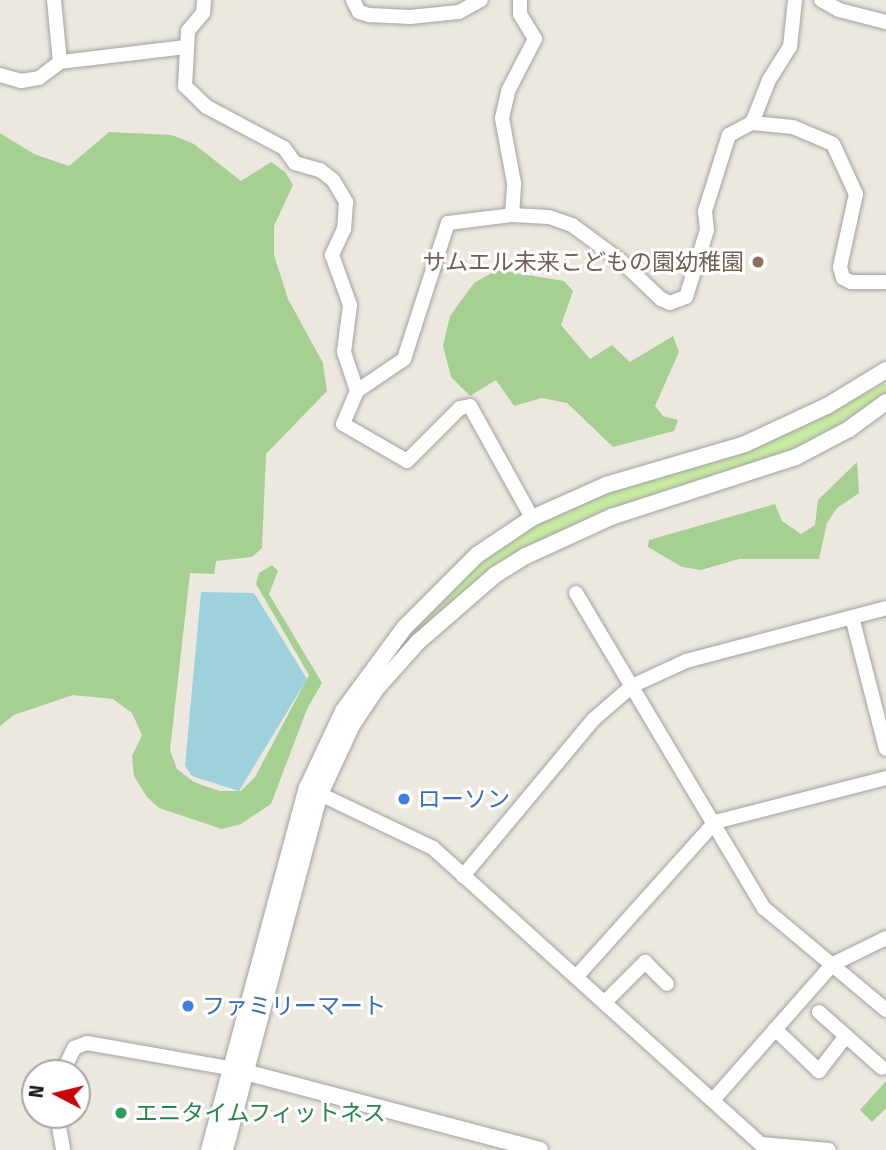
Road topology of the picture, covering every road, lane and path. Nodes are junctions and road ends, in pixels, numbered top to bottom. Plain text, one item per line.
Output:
1 (54, 0) edge
2 (205, 0) edge
3 (353, 0) edge
4 (481, 0) edge
5 (520, 0) edge
6 (795, 0) edge
7 (821, 0) edge
8 (886, 22) edge
9 (185, 47) junction
10 (60, 61) junction
11 (0, 75) edge
12 (752, 123) junction
13 (512, 215) junction
14 (886, 282) edge
15 (886, 370) edge
16 (357, 391) junction
17 (886, 401) edge
18 (532, 518) junction
19 (576, 593) dead end
20 (886, 608) edge
21 (852, 617) junction
22 (632, 686) junction
23 (886, 749) edge
24 (886, 778) edge
25 (320, 794) junction
26 (715, 822) junction
27 (463, 876) junction
28 (886, 938) edge
29 (833, 964) junction
30 (577, 976) junction
31 (667, 984) dead end
32 (605, 1002) junction
33 (886, 1010) edge
34 (819, 1013) dead end
35 (775, 1029) junction
36 (846, 1036) junction
37 (69, 1059) edge
38 (882, 1068) dead end
39 (237, 1070) junction
40 (713, 1100) junction
41 (59, 1129) edge
42 (63, 1150) edge
43 (209, 1150) edge
44 (225, 1150) edge
45 (540, 1150) edge
46 (829, 1150) edge

1 - 10 street
2 - 9 street
3 - 4 street
5 - 13 street
6 - 12 street
7 - 8 street
9 - 10 street
9 - 16 street
10 - 11 street
12 - 13 street
12 - 14 street
13 - 16 street
15 - 18 street
16 - 18 street
17 - 25 street
18 - 39 street
19 - 22 street
20 - 21 street
21 - 22 street
21 - 23 street
22 - 26 street
22 - 27 street
24 - 26 street
25 - 27 street
25 - 39 street
26 - 29 street
26 - 30 street
27 - 30 street
28 - 29 street
29 - 33 street
29 - 35 street
30 - 32 street
31 - 32 street
32 - 40 street
34 - 36 street
35 - 36 street
35 - 40 street
36 - 38 street
37 - 39 street
39 - 43 street
39 - 44 street
39 - 45 street
40 - 46 street
41 - 42 street

